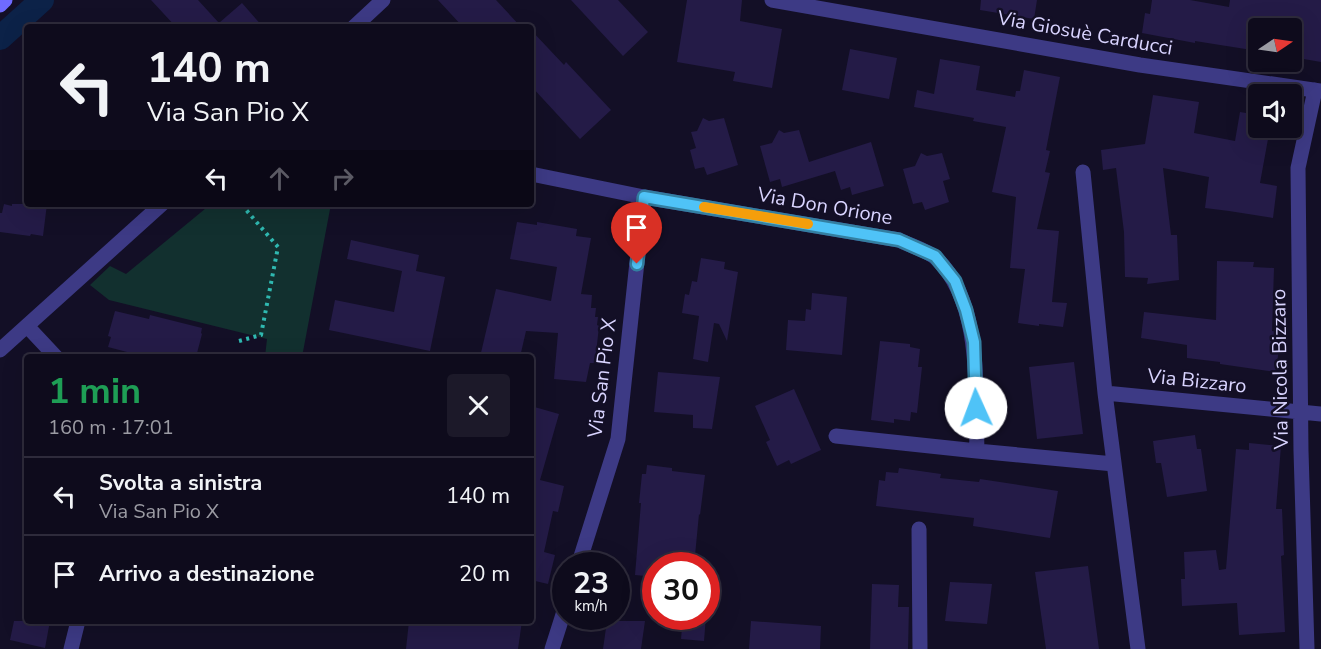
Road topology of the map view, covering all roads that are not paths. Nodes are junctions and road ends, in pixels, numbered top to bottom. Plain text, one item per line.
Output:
1 (5, 0) edge
2 (383, 0) edge
3 (772, 0) edge
4 (0, 5) edge
5 (357, 24) edge
6 (1318, 91) edge
7 (1083, 172) dead end
8 (534, 175) edge
9 (644, 197) junction
10 (159, 207) edge
11 (27, 326) junction
12 (0, 350) edge
13 (53, 354) edge
14 (1105, 393) junction
15 (1301, 412) junction
16 (1321, 414) edge
17 (836, 436) dead end
18 (977, 451) junction
19 (1114, 464) junction
20 (920, 529) dead end
21 (582, 552) edge
22 (77, 624) edge
23 (558, 630) edge
24 (1312, 639) edge
25 (72, 649) edge
26 (552, 649) edge
27 (920, 649) edge
28 (1138, 649) edge

1 - 4 street
2 - 5 street
3 - 6 street, Via Giosuè Carducci
6 - 15 street, Via Nicola Bizzaro
7 - 14 street
8 - 9 street
9 - 18 street, Via Don Orione
9 - 21 street, Via San Pio X
10 - 11 street
11 - 12 street
11 - 13 street
14 - 15 street, Via Bizzaro
14 - 19 street
15 - 16 street, Via Bizzaro
15 - 24 street, Via Nicola Bizzaro
17 - 18 street
18 - 19 street
19 - 28 street
20 - 27 street
22 - 25 street
23 - 26 street

